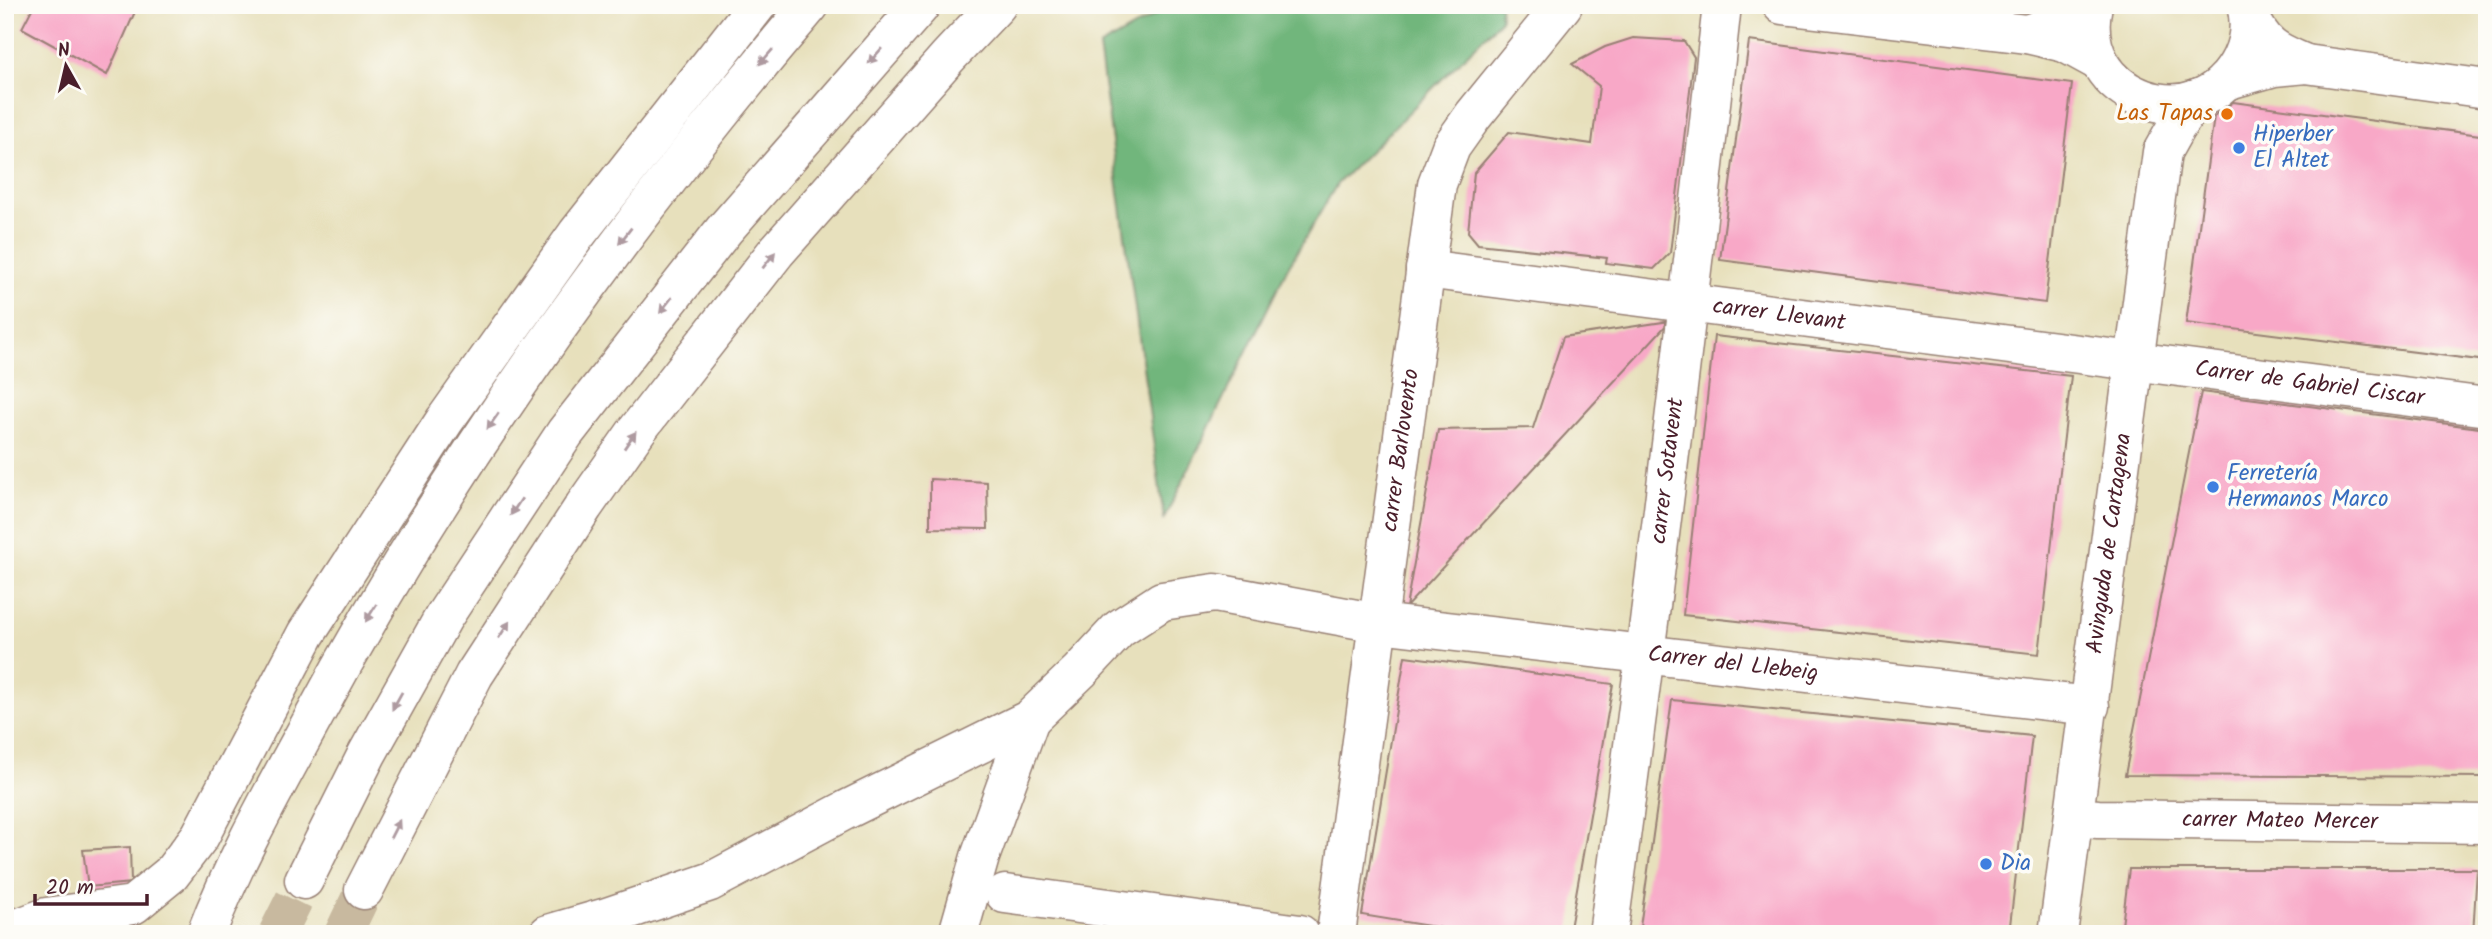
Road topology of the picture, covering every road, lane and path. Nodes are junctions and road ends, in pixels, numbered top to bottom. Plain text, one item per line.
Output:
1 (757, 5) edge
2 (810, 5) edge
3 (921, 5) edge
4 (997, 5) edge
5 (1563, 5) edge
6 (1722, 5) edge
7 (1782, 5) edge
8 (2087, 5) edge
9 (2093, 5) edge
10 (2247, 9) edge
11 (2027, 34) junction
12 (2098, 61) junction
13 (2306, 64) junction
14 (2487, 89) edge
15 (2210, 90) junction
16 (2135, 97) junction
17 (2162, 152) junction
18 (1425, 270) junction
19 (1689, 302) junction
20 (2134, 360) junction
21 (2487, 407) edge
22 (1378, 623) junction
23 (1646, 655) junction
24 (2090, 706) junction
25 (1030, 719) junction
26 (2074, 817) junction
27 (2487, 824) edge
28 (304, 880) tunnel mouth
29 (364, 890) tunnel mouth
30 (1005, 894) dead end
31 (5, 933) edge
32 (206, 934) edge
33 (548, 934) edge
34 (958, 934) edge
35 (1300, 934) edge
36 (1336, 934) edge
37 (1608, 934) edge
38 (2058, 934) edge

1 - 31 main road
2 -> 32 main road
3 -> 28 main road
29 -> 4 main road
5 - 18 main road, carrer Barlovento
6 - 19 main road, carrer Sotavent
7 - 11 main road
8 - 11 main road
9 - 12 main road
10 - 13 main road
10 - 15 main road
11 - 12 main road
12 - 16 main road
13 - 14 main road
13 - 15 main road
15 - 16 main road
15 - 17 main road
16 - 17 main road
17 - 20 main road, Avinguda de Cartagena
18 - 19 main road, carrer Llevant
18 - 22 main road, carrer Barlovento
19 - 20 main road, carrer Llevant
19 - 23 main road, carrer Sotavent
20 - 21 main road, Carrer de Gabriel Ciscar
20 - 24 main road, Avinguda de Cartagena
22 - 23 main road, Carrer del Llebeig
22 - 25 main road, Carrer del Llebeig
22 - 36 main road, carrer Barlovento
23 - 24 main road, Carrer del Llebeig
23 - 37 main road, carrer Sotavent
24 - 26 main road, Avinguda de Cartagena
25 - 33 main road
25 - 34 main road
26 - 27 main road, carrer Mateo Mercer
26 - 38 main road, Avinguda de Cartagena
30 - 35 main road

